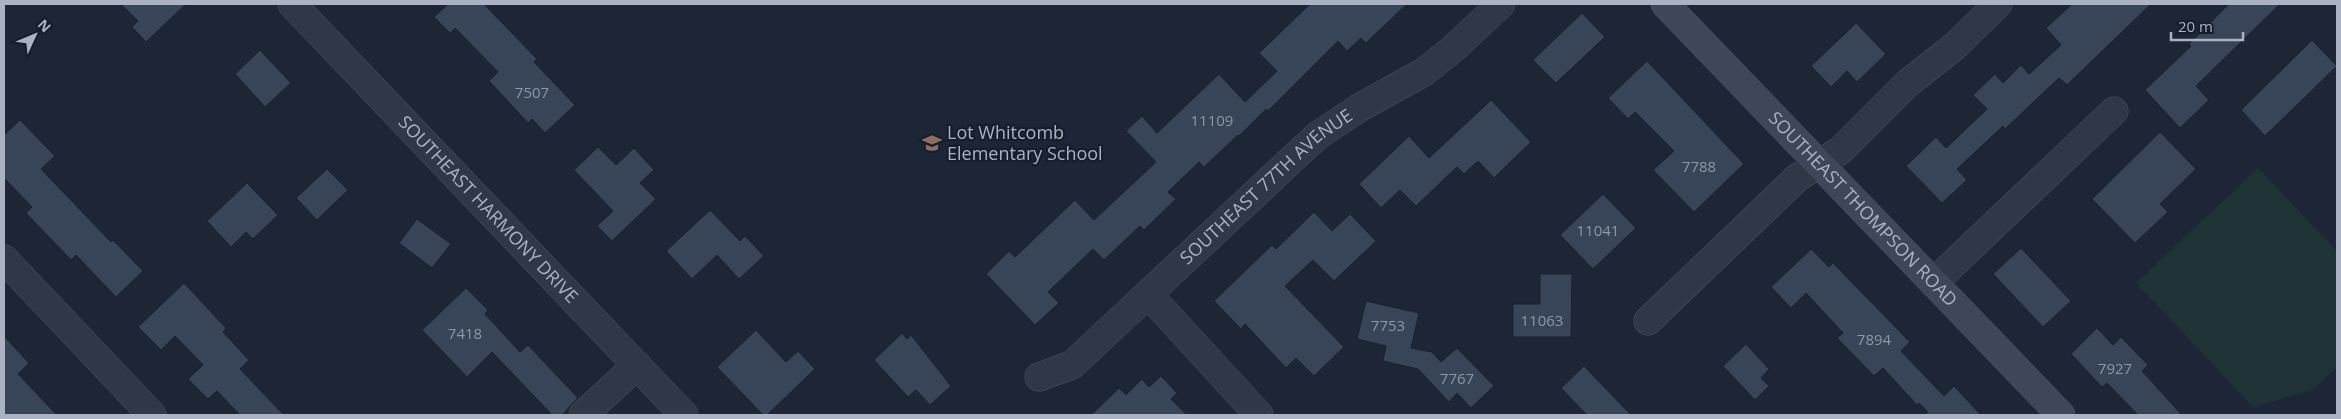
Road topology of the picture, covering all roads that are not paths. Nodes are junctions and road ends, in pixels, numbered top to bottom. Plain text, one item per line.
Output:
1 (292, 4) edge
2 (1501, 4) edge
3 (1665, 4) edge
4 (1998, 4) edge
5 (2114, 111) dead end
6 (1819, 164) junction
7 (4, 259) edge
8 (1933, 283) junction
9 (1149, 295) junction
10 (1648, 321) dead end
11 (637, 366) junction
12 (1039, 377) dead end
13 (2053, 412) edge
14 (152, 415) edge
15 (583, 415) edge
16 (684, 415) edge
17 (1259, 415) edge

1 - 11 street, SOUTHEAST HARMONY DRIVE
2 - 9 street, SOUTHEAST 77TH AVENUE
3 - 6 street, SOUTHEAST THOMPSON ROAD
4 - 6 street
5 - 8 street
6 - 8 street, SOUTHEAST THOMPSON ROAD
6 - 10 street
7 - 14 street
8 - 13 street, SOUTHEAST THOMPSON ROAD
9 - 12 street, SOUTHEAST 77TH AVENUE
9 - 17 street
11 - 15 street
11 - 16 street, SOUTHEAST HARMONY DRIVE

